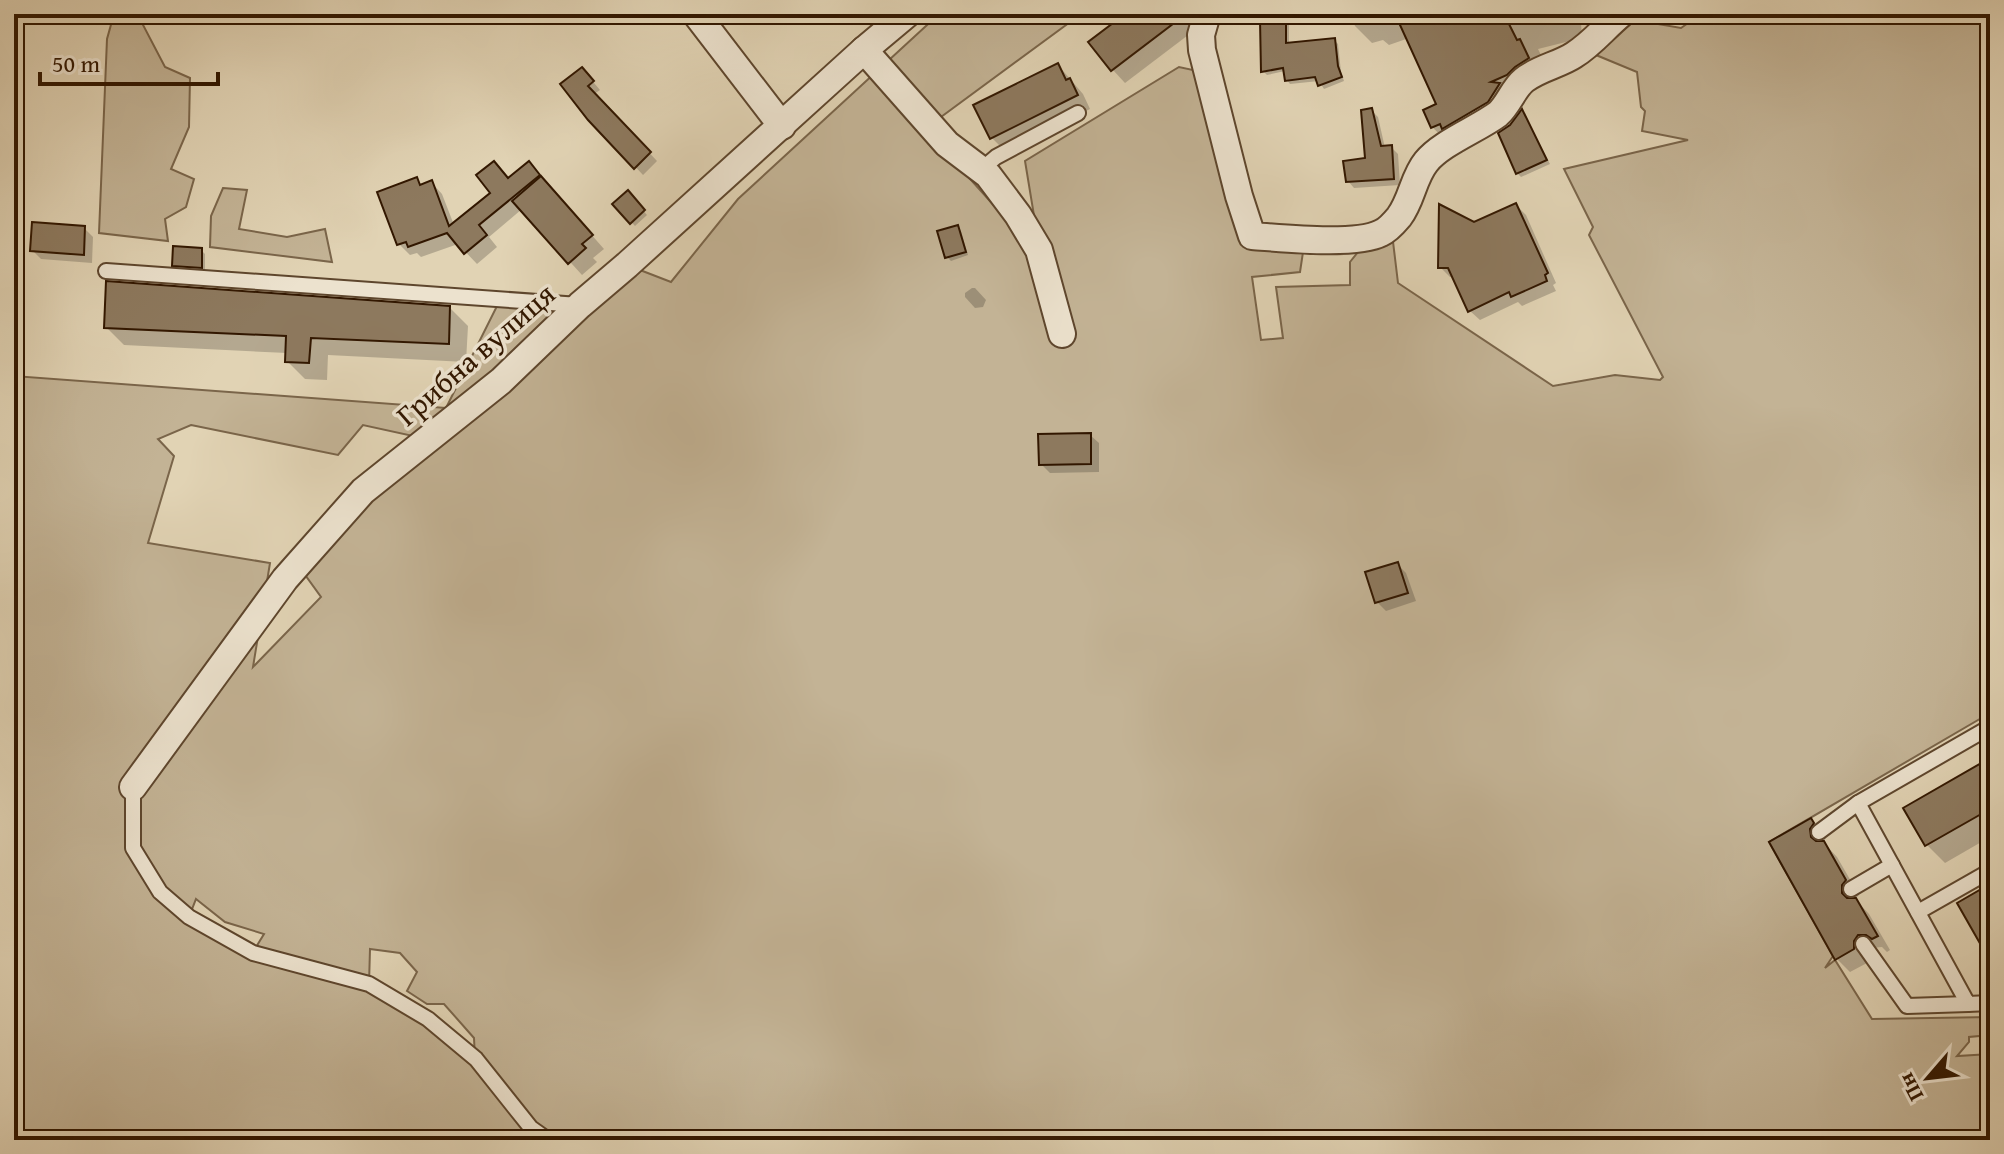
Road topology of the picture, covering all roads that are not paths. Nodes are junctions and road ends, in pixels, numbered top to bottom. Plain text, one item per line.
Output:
1 (696, 14) edge
2 (907, 14) edge
3 (1207, 14) edge
4 (1621, 14) edge
5 (864, 50) junction
6 (1078, 113) dead end
7 (782, 126) junction
8 (982, 169) junction
9 (106, 271) dead end
10 (580, 305) junction
11 (1062, 334) dead end
12 (1990, 727) edge
13 (133, 787) joint
14 (1858, 803) junction
15 (1819, 832) dead end
16 (1892, 865) junction
17 (1990, 871) edge
18 (1851, 889) dead end
19 (1918, 912) junction
20 (1863, 944) dead end
21 (1990, 1003) edge
22 (1968, 1004) junction
23 (548, 1140) edge

1 - 7 street
2 - 5 street, Грибна вулиця
3 - 4 street
5 - 7 street, Грибна вулиця
5 - 8 street
6 - 8 lane
7 - 10 street, Грибна вулиця
8 - 11 street
9 - 10 lane
10 - 13 street, Грибна вулиця
12 - 14 lane
13 - 23 lane
14 - 15 lane
14 - 16 lane
16 - 18 lane
16 - 19 lane
17 - 19 lane
19 - 22 lane
20 - 22 lane
21 - 22 lane

